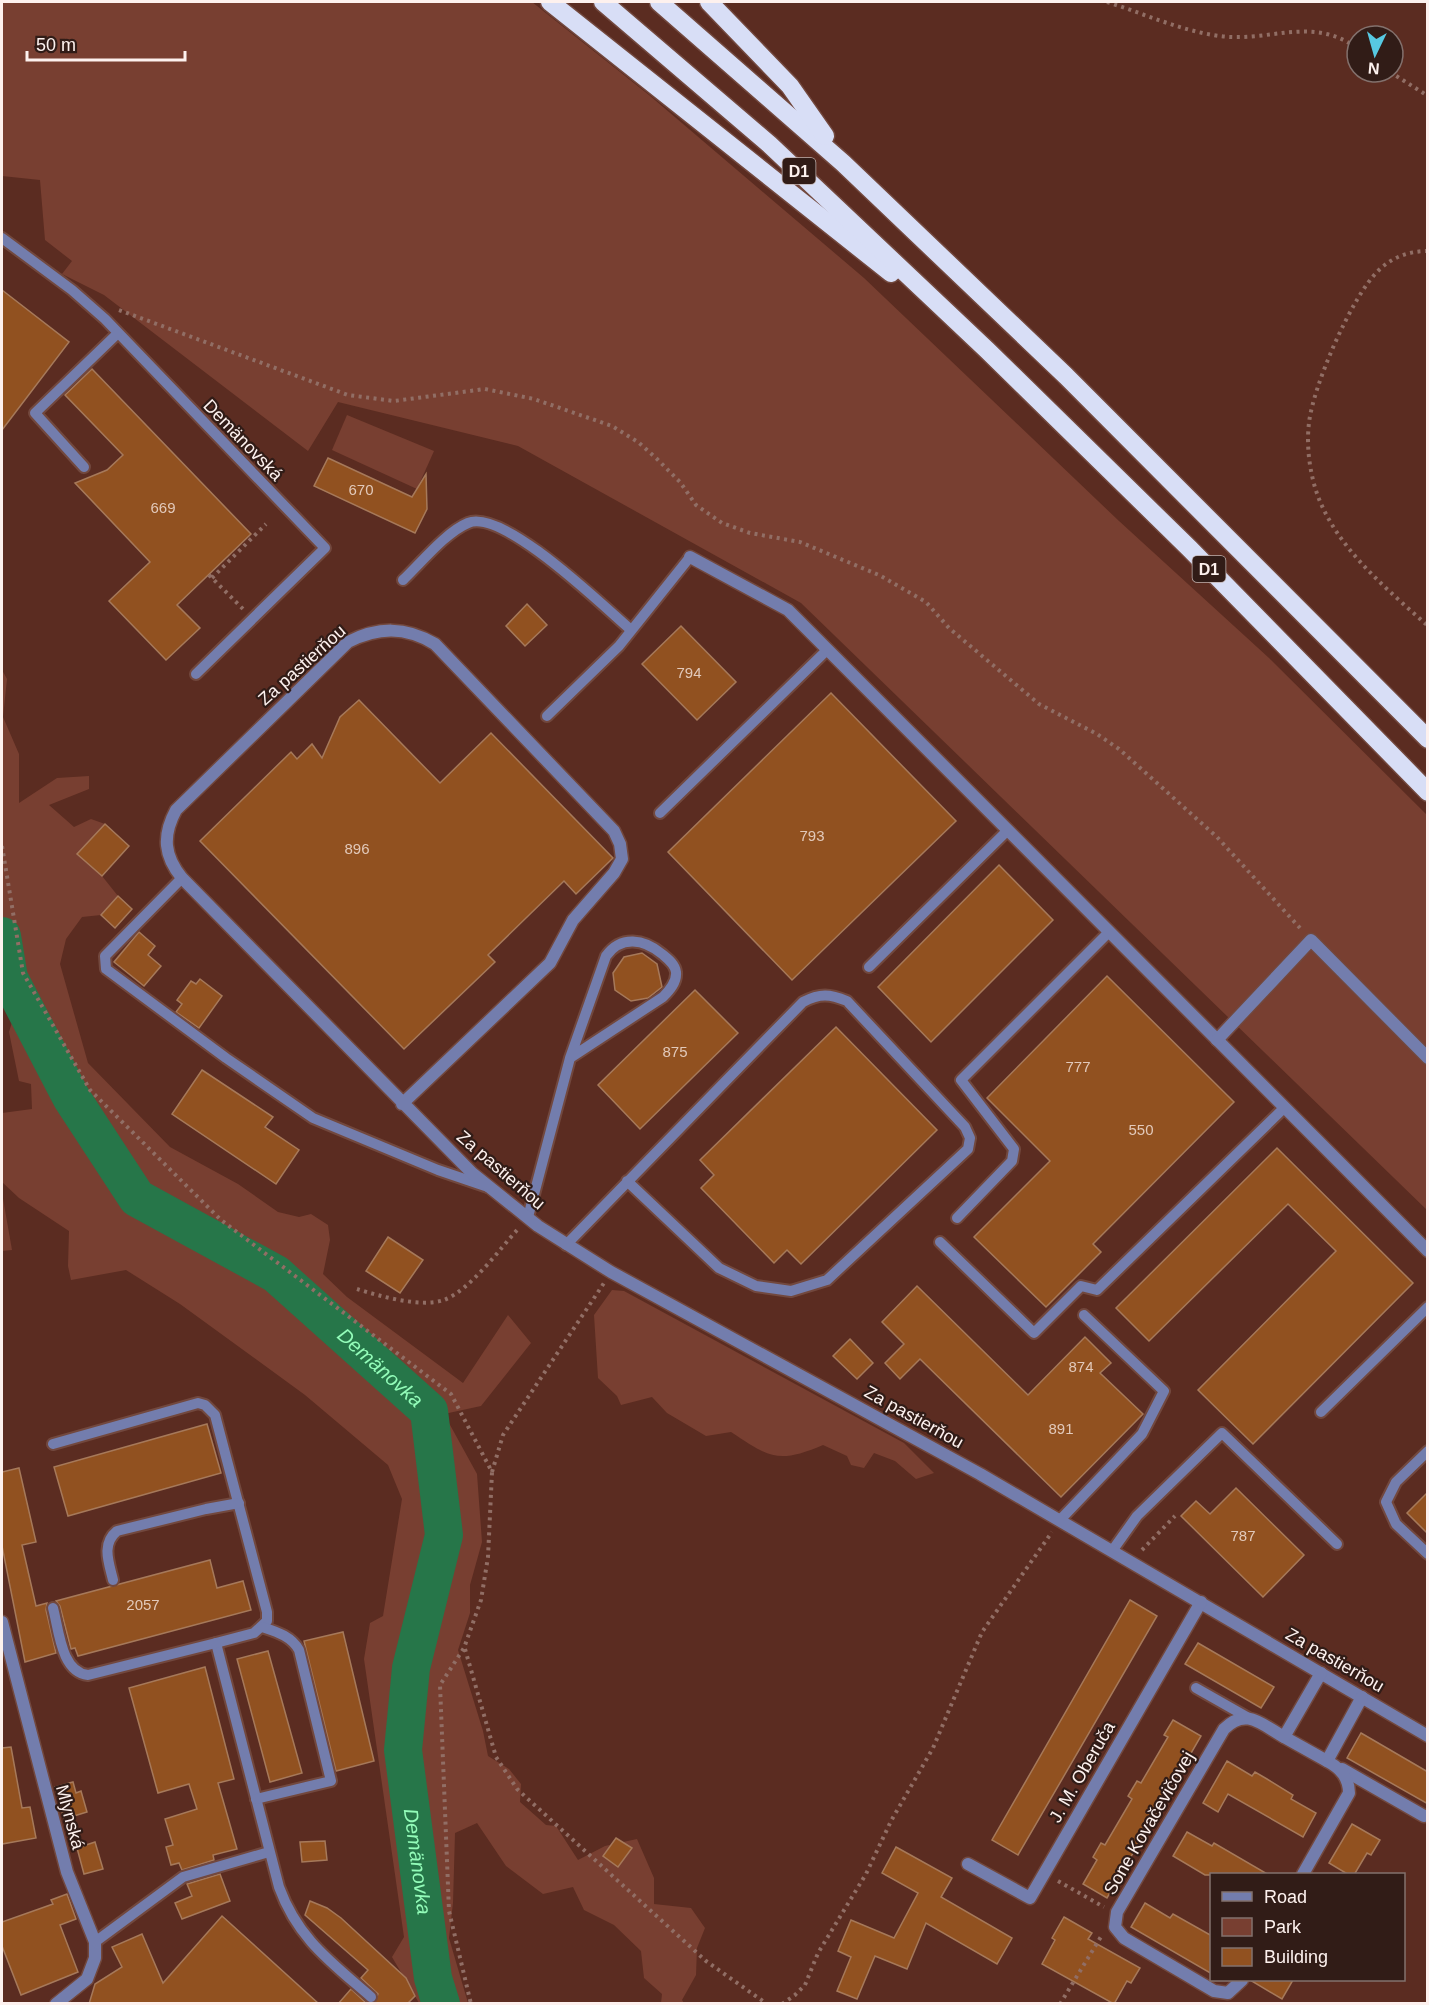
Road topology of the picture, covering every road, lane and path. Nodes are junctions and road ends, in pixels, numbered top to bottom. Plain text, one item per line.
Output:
1 (550, 2) edge
2 (603, 2) edge
3 (658, 2) edge
4 (710, 2) edge
5 (1107, 2) edge
6 (1345, 40) edge
7 (1405, 81) edge
8 (1428, 96) edge
9 (843, 163) junction
10 (2, 239) edge
11 (1428, 251) edge
12 (114, 308) dead end
13 (117, 334) junction
14 (987, 350) junction
15 (84, 467) dead end
16 (266, 524) dead end
17 (690, 557) joint
18 (403, 580) dead end
19 (253, 619) junction
20 (1428, 626) edge
21 (631, 630) junction
22 (827, 650) junction
23 (196, 674) dead end
24 (547, 717) dead end
25 (1428, 740) edge
26 (1428, 792) edge
27 (660, 813) dead end
28 (1007, 831) junction
29 (2, 846) edge
30 (182, 878) junction
31 (1108, 933) junction
32 (1311, 940) junction
33 (869, 967) dead end
34 (1216, 1040) junction
35 (570, 1058) junction
36 (1428, 1058) edge
37 (402, 1104) junction
38 (1284, 1108) junction
39 (627, 1181) junction
40 (488, 1187) junction
41 (528, 1217) junction
42 (957, 1218) dead end
43 (940, 1242) dead end
44 (566, 1245) junction
45 (1428, 1251) edge
46 (611, 1272) junction
47 (357, 1289) dead end
48 (1428, 1306) edge
49 (1084, 1315) dead end
50 (1321, 1412) dead end
51 (53, 1444) dead end
52 (1428, 1451) edge
53 (492, 1472) junction
54 (239, 1503) junction
55 (1175, 1516) dead end
56 (1060, 1520) junction
57 (1337, 1544) dead end
58 (1112, 1551) junction
59 (1428, 1554) edge
60 (1130, 1562) junction
61 (113, 1580) dead end
62 (1200, 1602) junction
63 (53, 1608) dead end
64 (2, 1622) edge
65 (262, 1627) junction
66 (216, 1643) junction
67 (464, 1648) junction
68 (1322, 1673) junction
69 (1196, 1688) dead end
70 (1362, 1697) junction
71 (1247, 1717) junction
72 (1428, 1736) edge
73 (1284, 1737) junction
74 (1327, 1761) junction
75 (1338, 1767) junction
76 (256, 1799) junction
77 (1424, 1816) dead end
78 (269, 1852) junction
79 (968, 1864) dead end
80 (1045, 1873) junction
81 (1304, 1873) edge
82 (1116, 1921) junction
83 (94, 1942) junction
84 (1241, 1981) edge
85 (371, 1997) dead end
86 (56, 2004) edge
87 (471, 2004) edge
88 (767, 2004) edge
89 (782, 2004) edge
90 (1060, 2004) edge

1 - 14 highway
2 - 14 highway, D1
3 - 9 highway, D1
4 - 9 highway
5 - 6 path
7 - 8 path
9 - 25 highway, D1
10 - 13 lane, Demänovská
11 - 20 path
12 - 32 path
13 - 15 lane
13 - 19 lane, Demänovská
14 - 26 highway, D1
16 - 19 path
17 - 21 lane
17 - 22 street
18 - 21 lane
19 - 23 lane, Demänovská
21 - 24 lane
22 - 27 lane
22 - 28 street
28 - 31 street
28 - 33 lane
29 - 53 path
30 - 37 street, Za pastierňou
30 - 37 street, Za pastierňou
30 - 40 lane
31 - 34 street
31 - 42 lane
32 - 34 street
32 - 36 street
34 - 38 street
35 - 35 lane
35 - 41 lane
37 - 40 street, Za pastierňou
38 - 43 lane
38 - 45 street
39 - 39 lane
39 - 44 lane
40 - 41 street, Za pastierňou
41 - 44 street, Za pastierňou
41 - 47 path
44 - 46 street, Za pastierňou
46 - 53 path
46 - 56 street, Za pastierňou
48 - 50 lane
49 - 56 lane
51 - 54 lane
52 - 59 lane
53 - 67 path
54 - 61 lane
54 - 65 lane
55 - 60 path
56 - 58 street, Za pastierňou
56 - 89 path
57 - 58 lane
58 - 60 street, Za pastierňou
60 - 62 street, Za pastierňou
62 - 68 street, Za pastierňou
62 - 80 street, J. M. Oberuča
63 - 66 lane
64 - 83 street, Mlynská
65 - 66 lane
65 - 76 lane
66 - 76 lane
67 - 87 path
67 - 88 path
68 - 70 street, Za pastierňou
68 - 73 street
69 - 71 lane
70 - 72 street, Za pastierňou
70 - 74 street
71 - 73 street
71 - 82 street, Sone Kovačevičovej
73 - 74 street
74 - 75 street
75 - 77 street
75 - 81 street
76 - 78 lane
78 - 83 lane
78 - 85 lane
79 - 80 street, J. M. Oberuča
80 - 82 path
82 - 84 street
82 - 90 path
83 - 86 street, Mlynská

